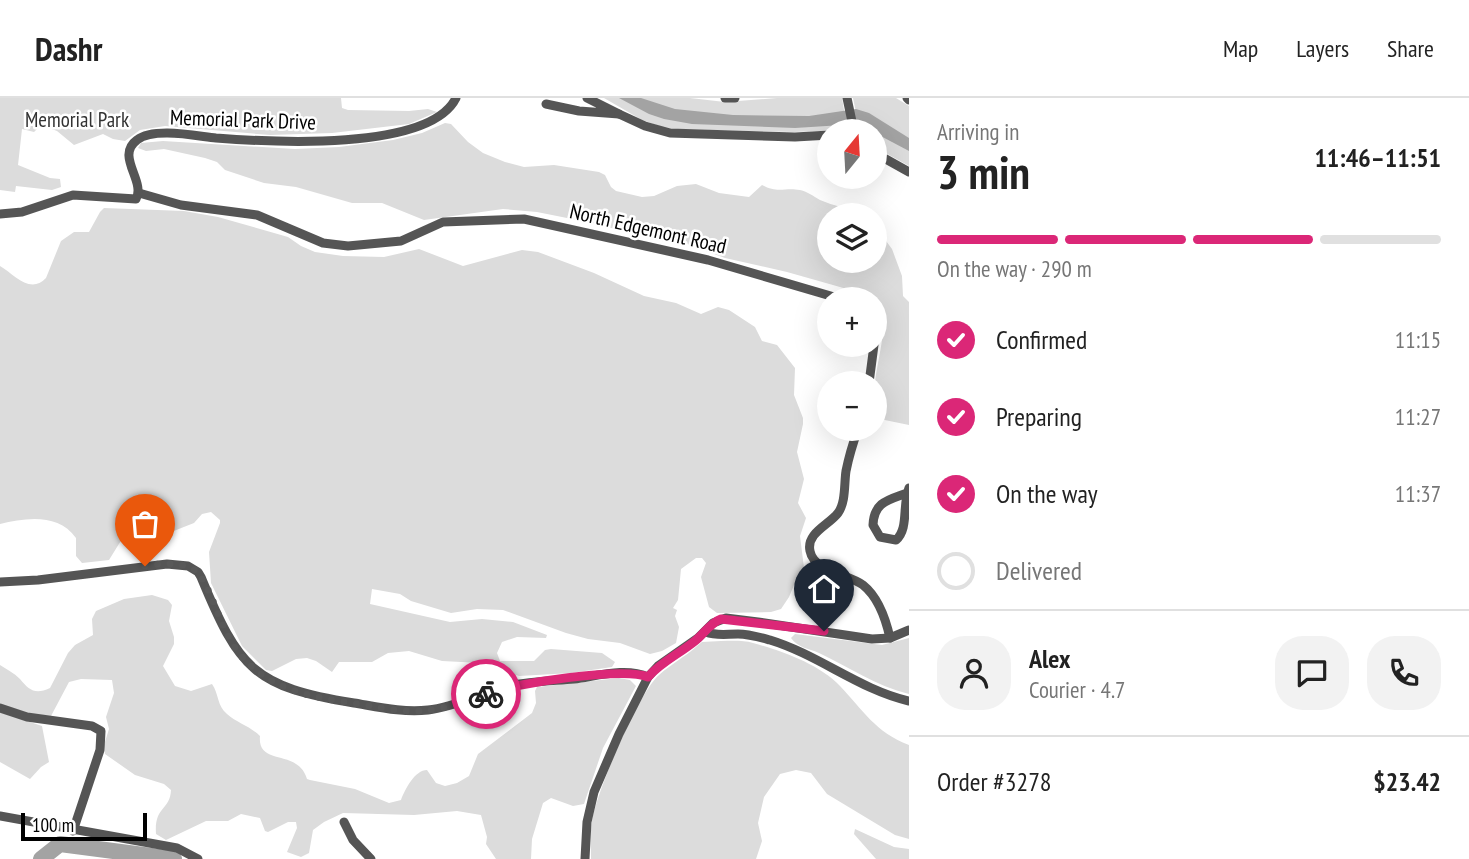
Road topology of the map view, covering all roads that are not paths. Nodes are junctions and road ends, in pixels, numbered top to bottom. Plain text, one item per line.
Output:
1 (456, 98) edge
2 (587, 98) edge
3 (725, 98) edge
4 (735, 98) edge
5 (847, 98) edge
6 (542, 102) edge
7 (620, 114) junction
8 (851, 119) edge
9 (817, 136) edge
10 (887, 160) edge
11 (909, 172) edge
12 (139, 192) junction
13 (0, 214) edge
14 (817, 292) edge
15 (855, 441) edge
16 (908, 490) edge
17 (0, 582) edge
18 (909, 630) edge
19 (706, 632) junction
20 (890, 638) junction
21 (648, 677) junction
22 (909, 701) edge
23 (0, 708) edge
24 (0, 816) edge
25 (345, 822) dead end
26 (73, 831) junction
27 (198, 859) edge
28 (371, 859) edge
29 (585, 859) edge

1 - 12 street, Memorial Park Drive
2 - 7 street
3 - 4 street
5 - 8 street
6 - 7 street
7 - 9 street
10 - 11 street
12 - 13 street
12 - 14 street, North Edgemont Road
15 - 20 street
16 - 16 street
17 - 21 street
18 - 20 street
19 - 20 street
19 - 21 street
19 - 22 street
21 - 29 street
23 - 26 street
24 - 26 street
25 - 28 street
26 - 27 street

